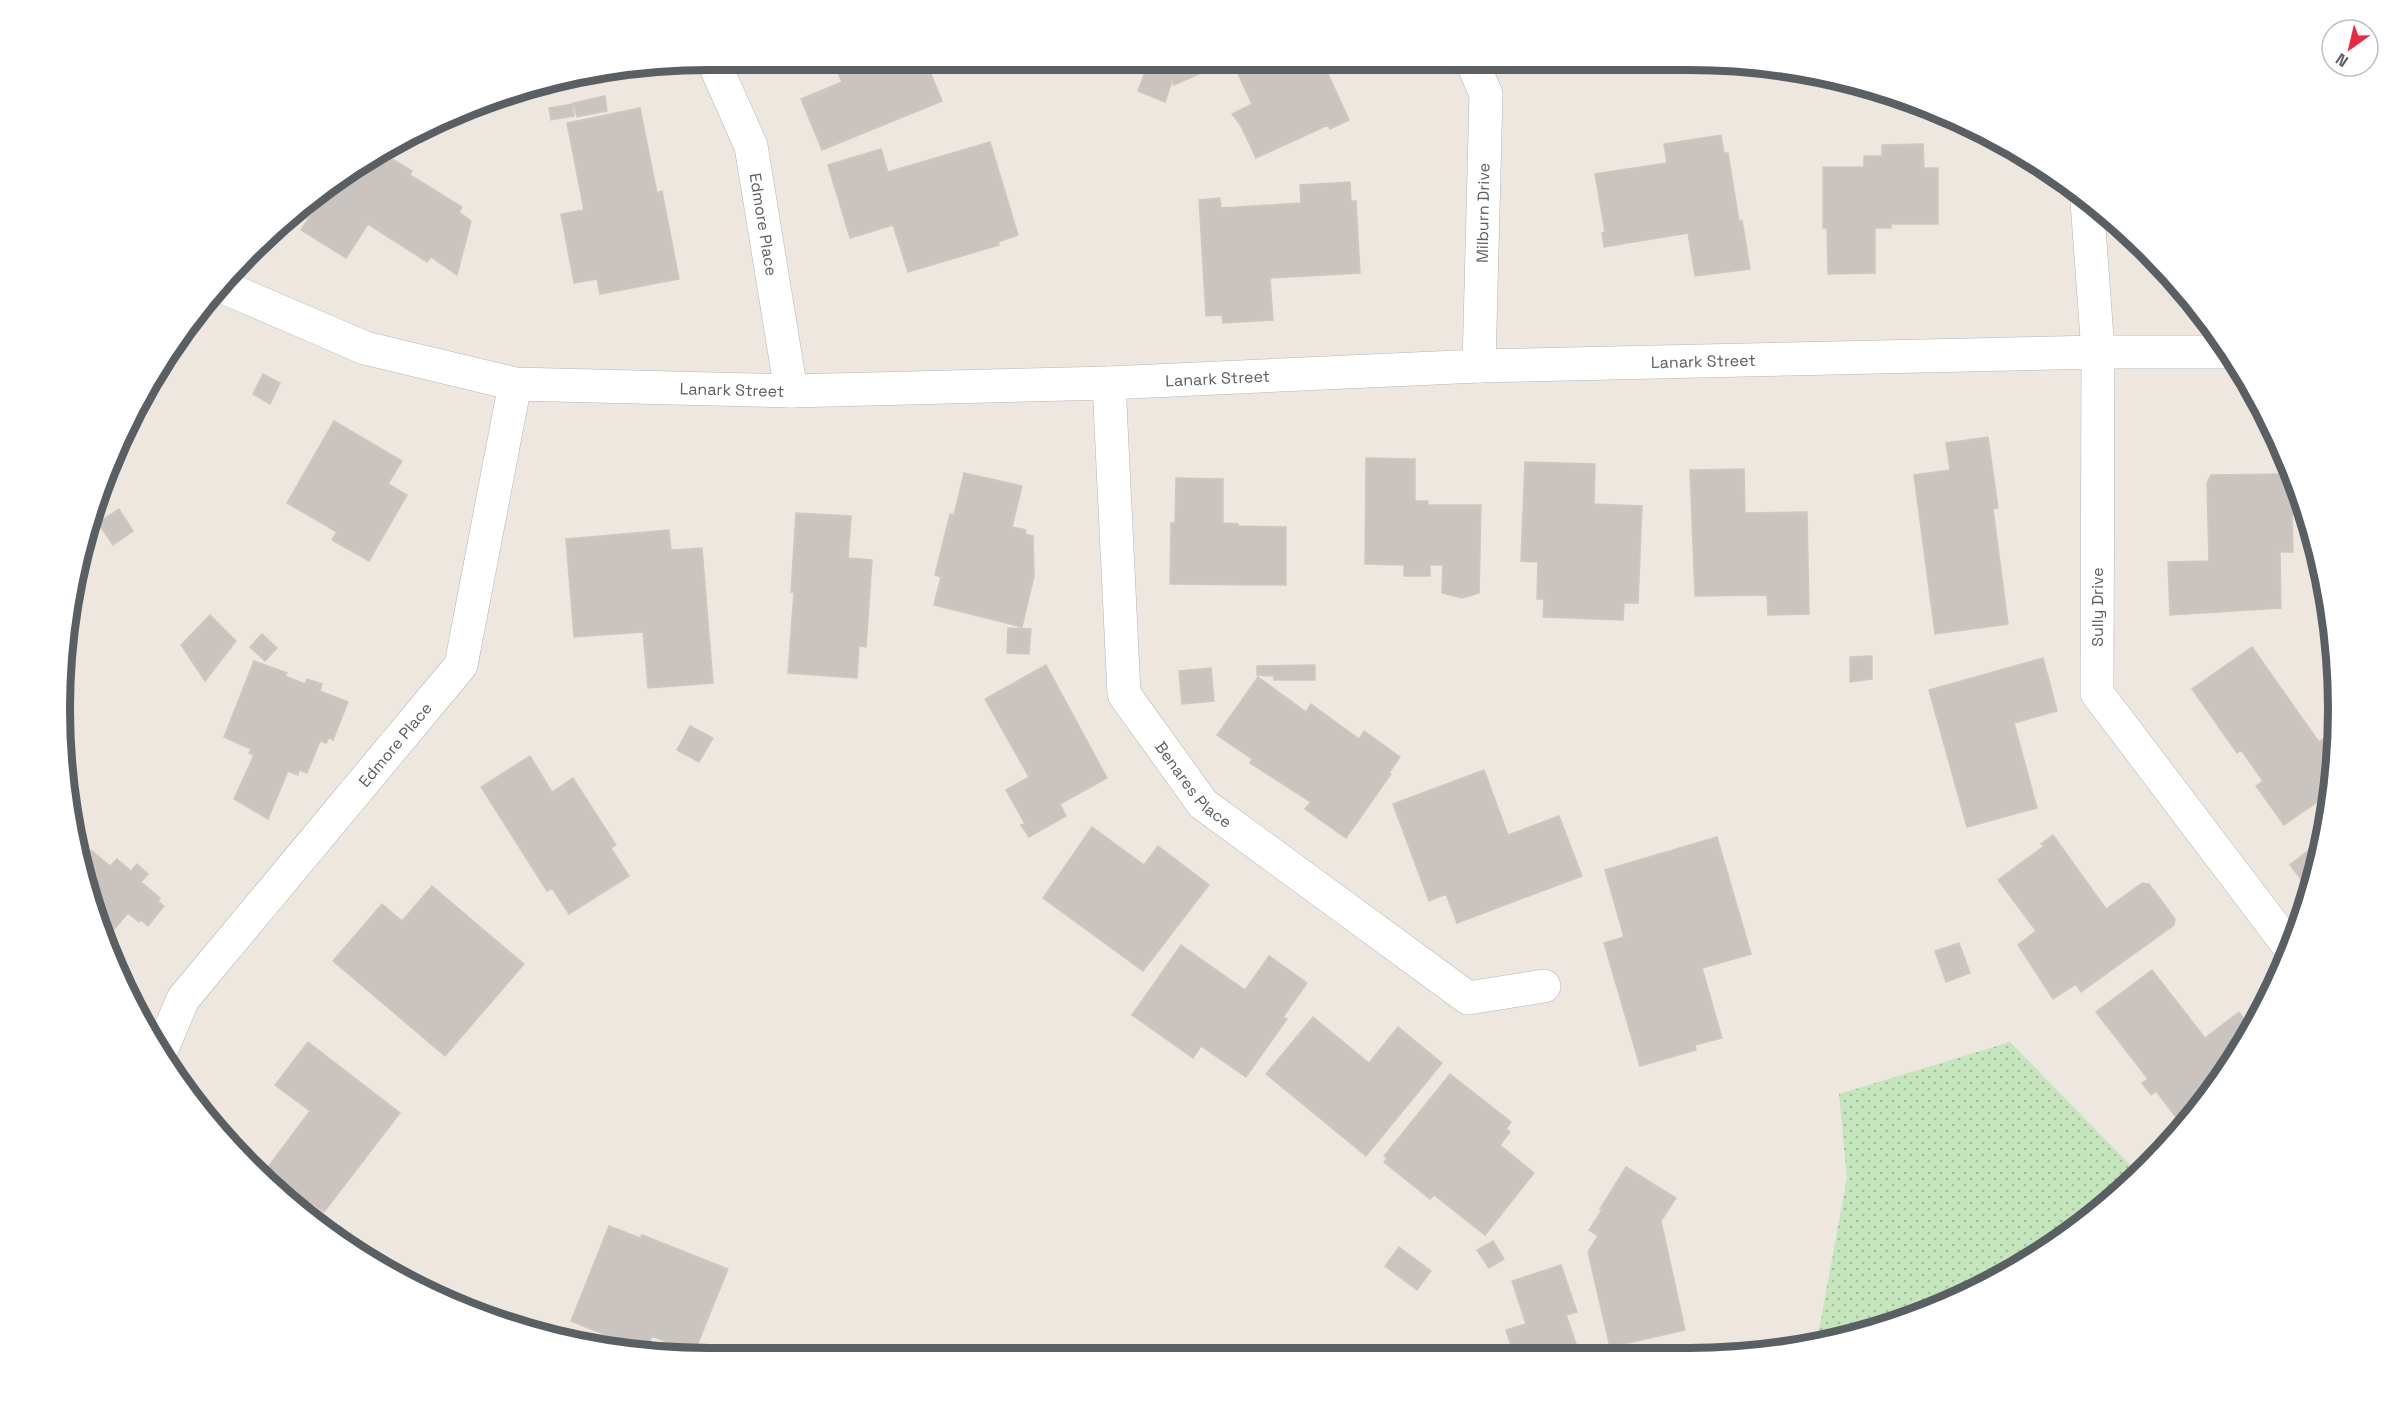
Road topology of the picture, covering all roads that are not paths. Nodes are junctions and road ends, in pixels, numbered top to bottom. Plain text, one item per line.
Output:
1 (717, 70) edge
2 (1476, 70) edge
3 (2088, 211) edge
4 (228, 289) edge
5 (2098, 352) junction
6 (2218, 352) edge
7 (1479, 366) junction
8 (1109, 383) junction
9 (515, 384) junction
10 (791, 391) junction
11 (2284, 940) edge
12 (1544, 986) dead end
13 (164, 1043) edge

1 - 10 street, Edmore Place
2 - 7 street, Milburn Drive
3 - 5 street, Sully Drive
4 - 9 street, Lanark Street
5 - 6 street, Lanark Street
5 - 7 street, Lanark Street
5 - 11 street, Sully Drive
7 - 8 street, Lanark Street
8 - 10 street, Lanark Street
8 - 12 street, Benares Place
9 - 10 street, Lanark Street
9 - 13 street, Edmore Place

